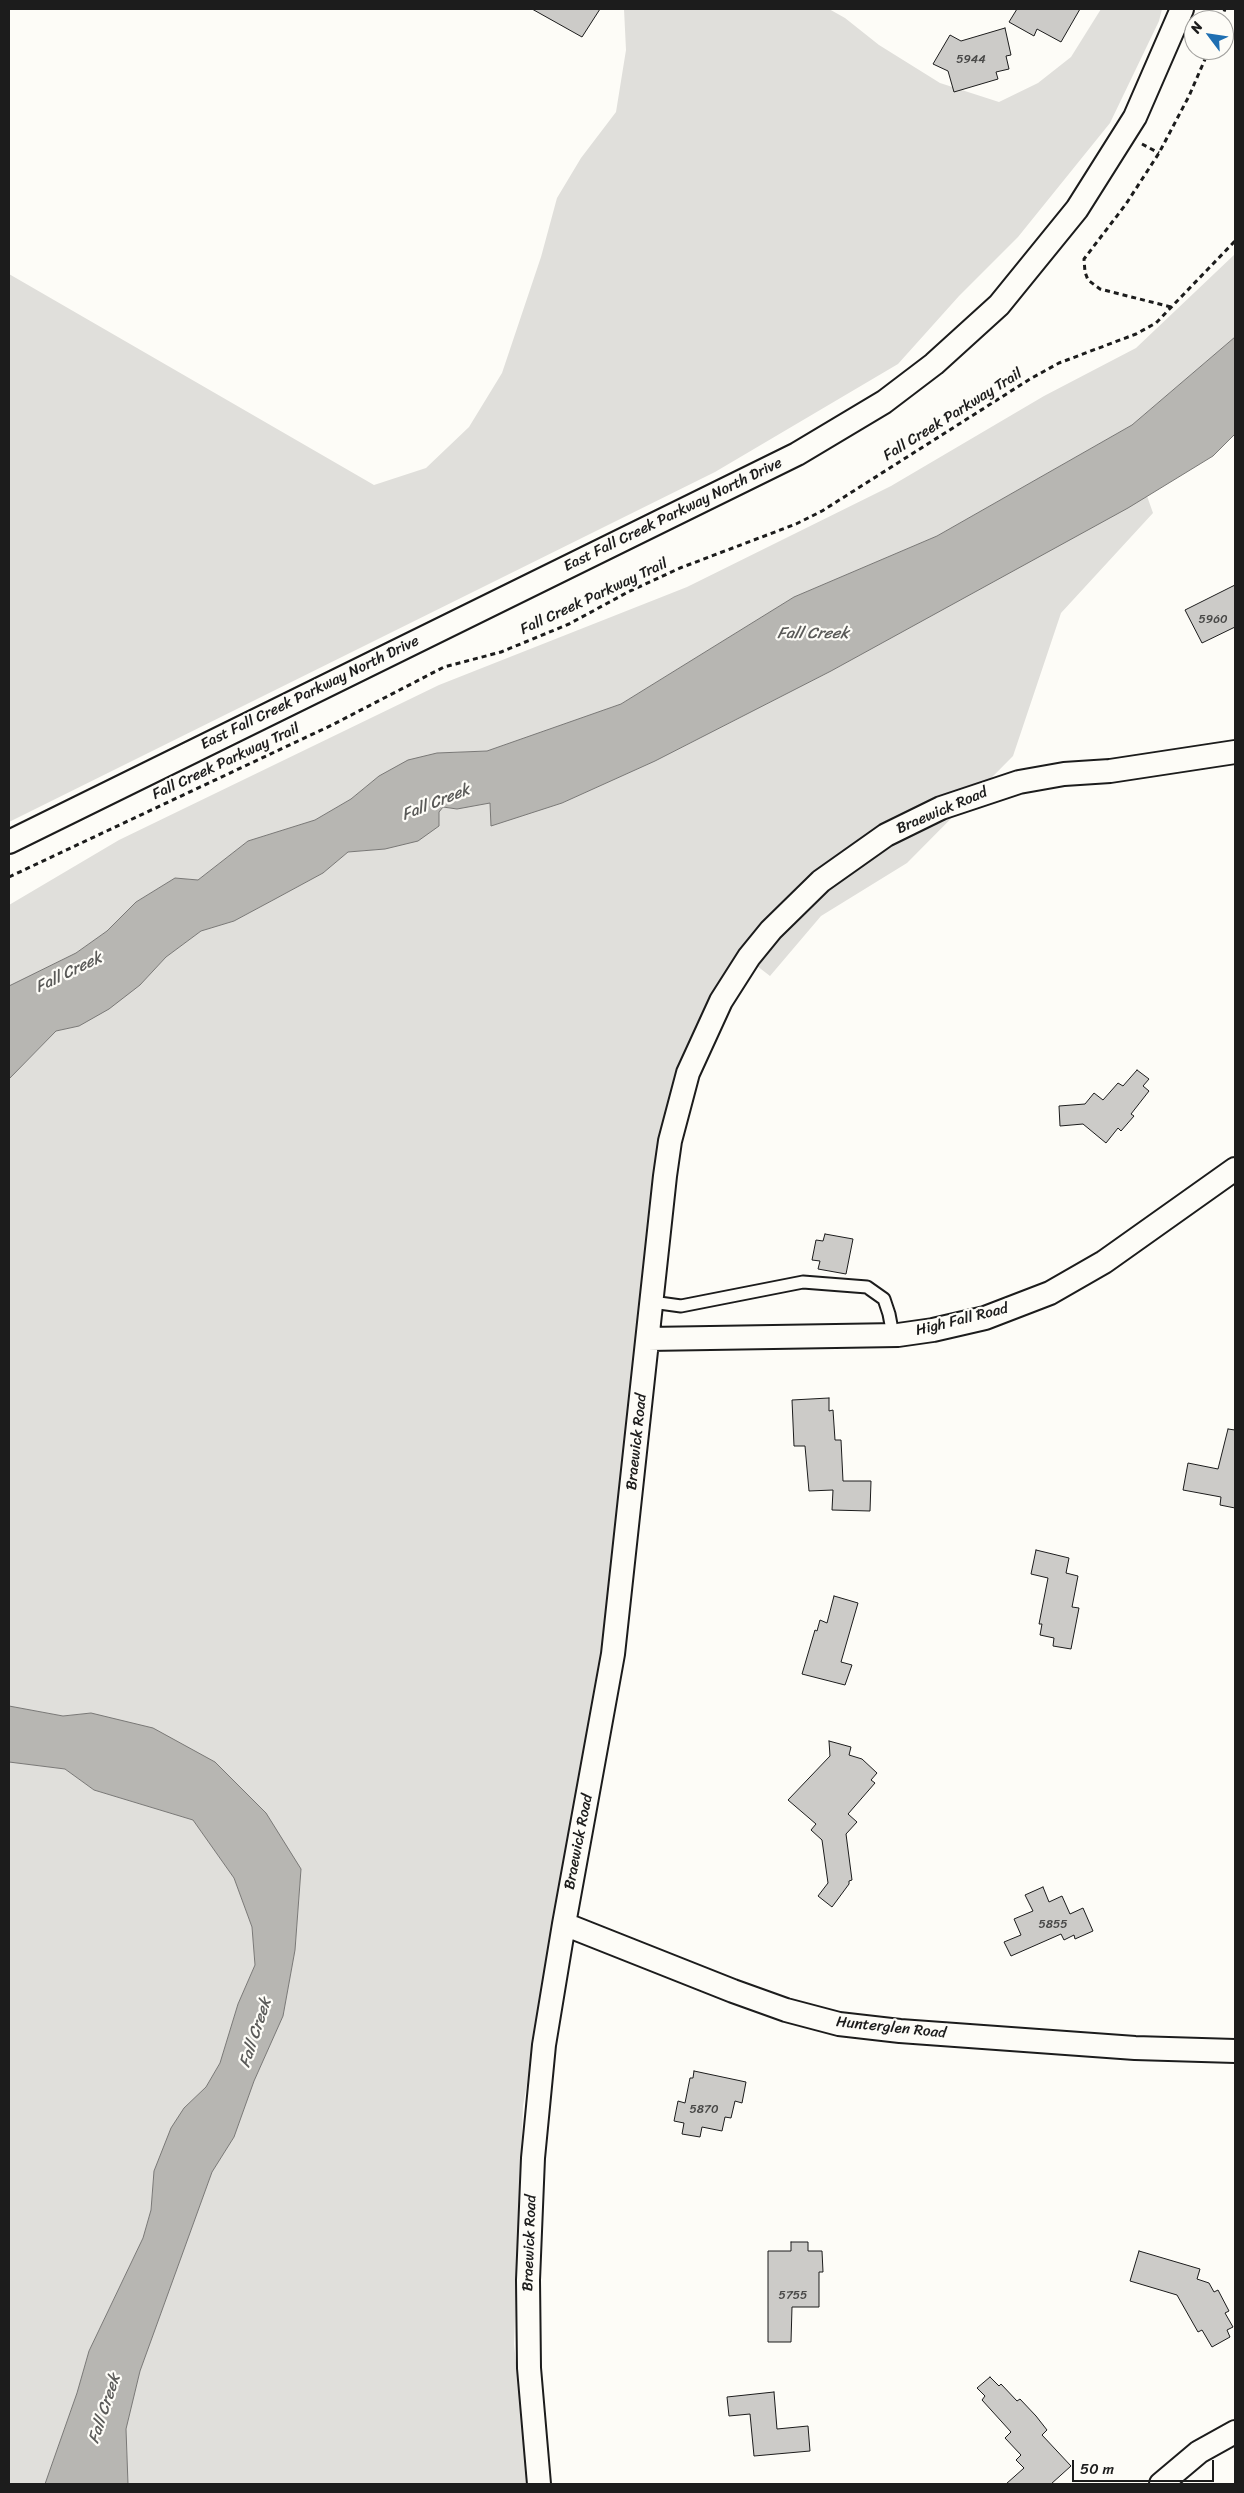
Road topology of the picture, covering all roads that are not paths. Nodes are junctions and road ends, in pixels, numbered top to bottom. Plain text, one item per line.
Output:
1 (1182, 9) edge
2 (1235, 752) edge
3 (9, 842) edge
4 (1235, 1169) edge
5 (652, 1302) junction
6 (893, 1335) junction
7 (648, 1339) junction
8 (564, 1924) junction
9 (1235, 2051) edge
10 (1235, 2432) edge
11 (538, 2484) edge
12 (1161, 2484) edge

1 - 3 street, East Fall Creek Parkway North Drive
2 - 5 street, Braewick Road
4 - 6 street, High Fall Road
5 - 6 lane
5 - 7 street, Braewick Road
6 - 7 street, High Fall Road
7 - 8 street, Braewick Road
8 - 9 street, Hunterglen Road
8 - 11 street, Braewick Road
10 - 12 street

